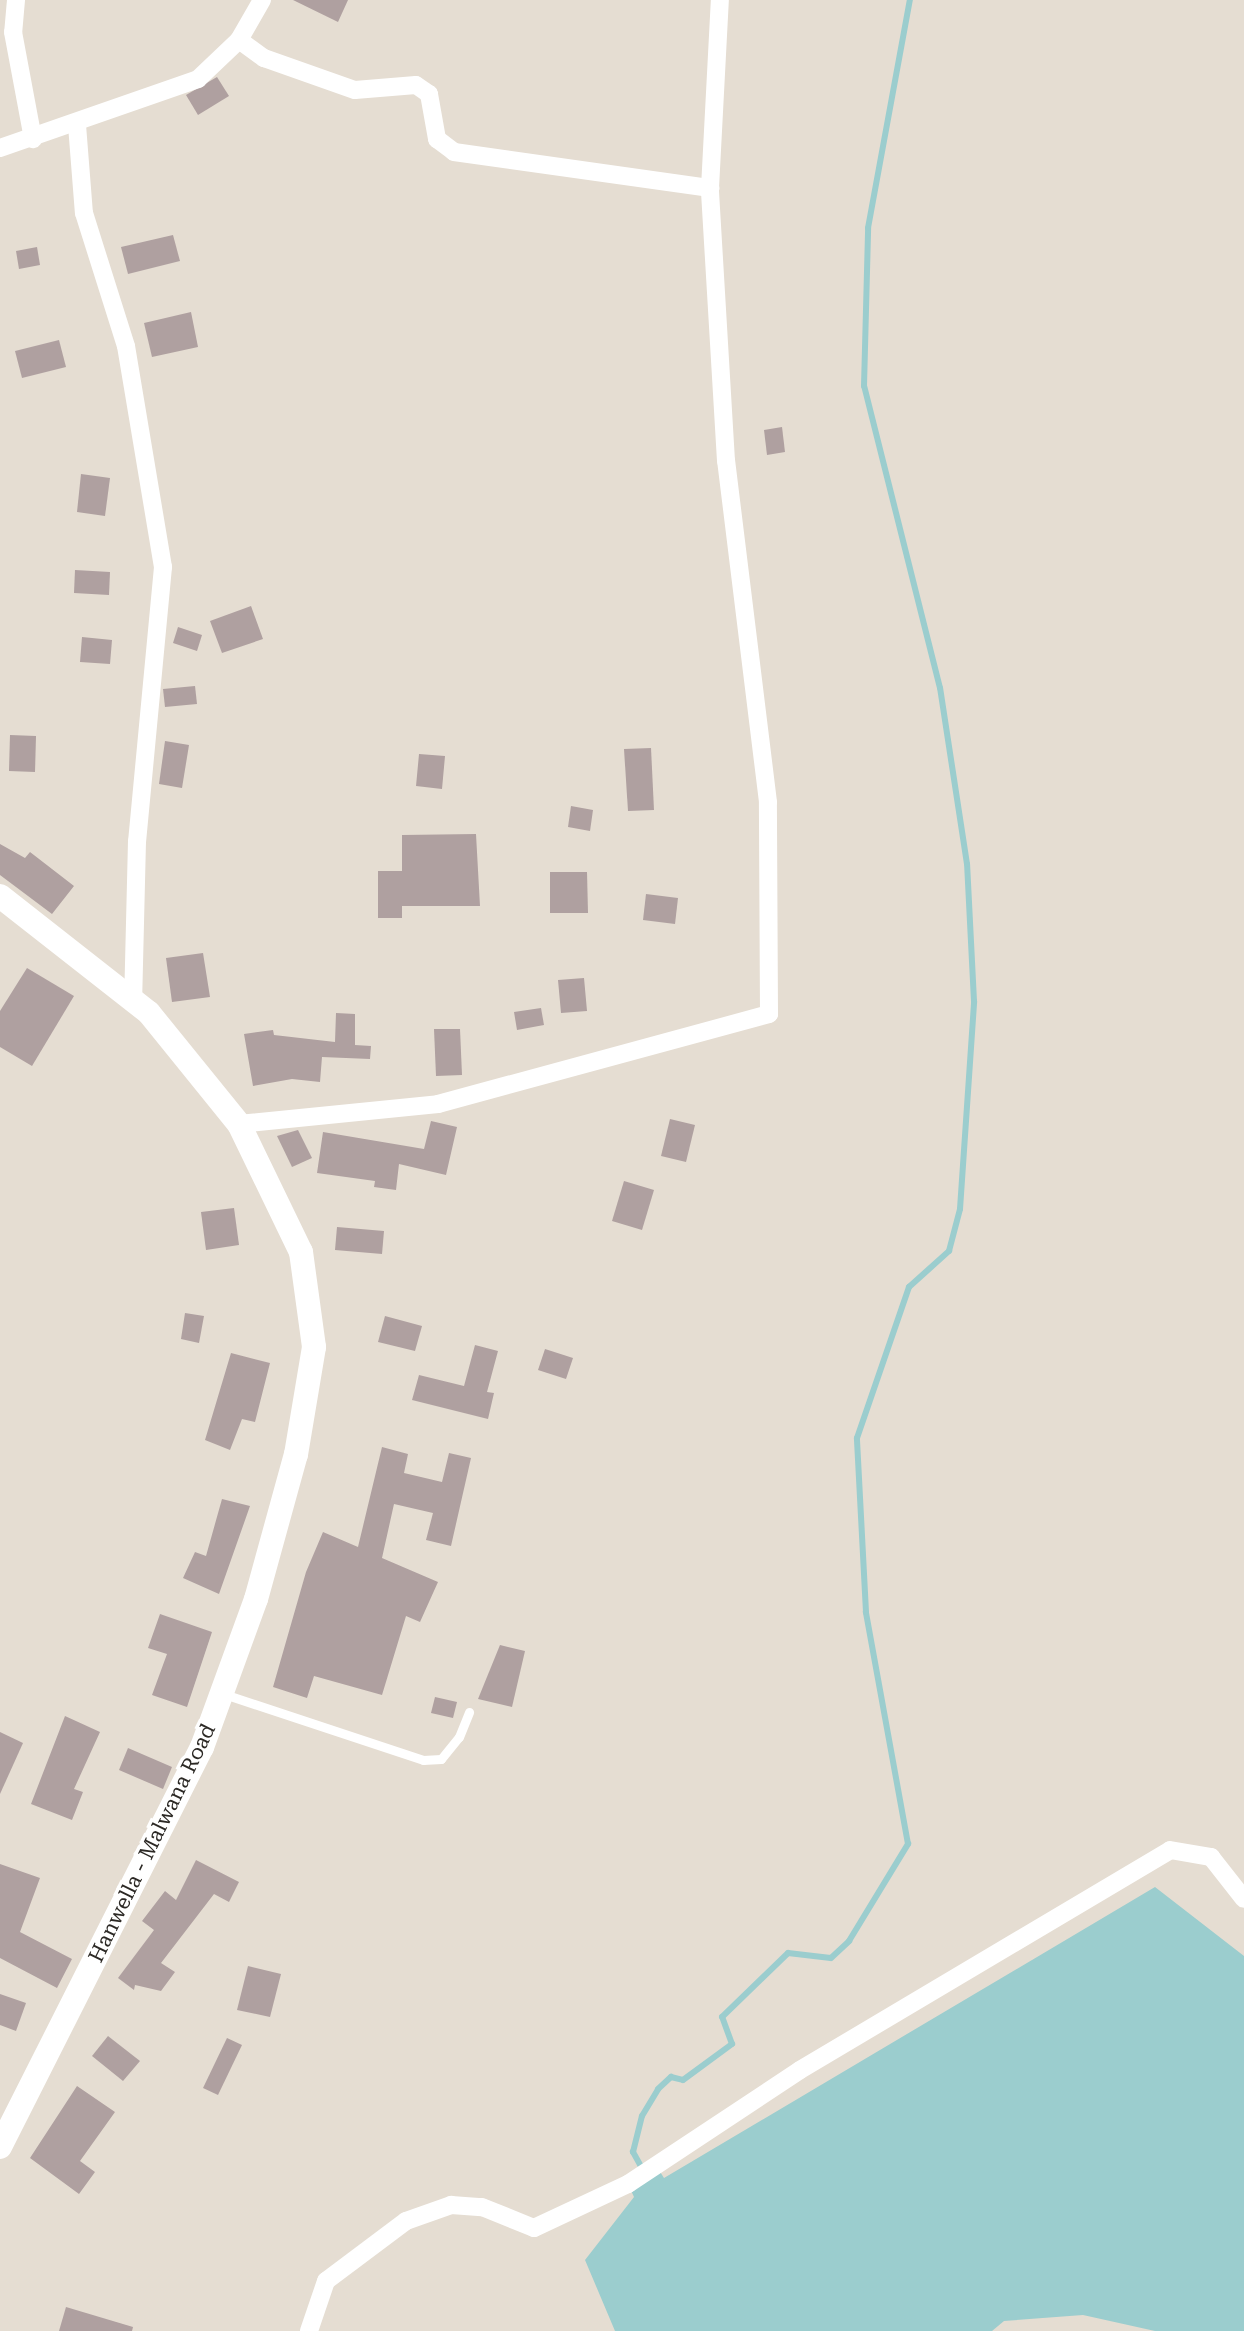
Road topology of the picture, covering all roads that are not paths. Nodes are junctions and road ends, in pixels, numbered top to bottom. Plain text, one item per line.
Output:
1 (16, 0) edge
2 (262, 0) edge
3 (720, 0) edge
4 (239, 40) junction
5 (77, 125) junction
6 (33, 139) junction
7 (0, 148) edge
8 (710, 188) junction
9 (0, 896) edge
10 (133, 1002) junction
11 (239, 1124) junction
12 (222, 1693) junction
13 (469, 1712) dead end
14 (1244, 1899) edge
15 (0, 2147) edge
16 (309, 2331) edge

1 - 6 street
2 - 4 street
3 - 8 street
4 - 5 street
4 - 8 street
5 - 6 street
5 - 10 street
6 - 7 street
8 - 11 street
9 - 10 street, Hanwella - Malwana Road
10 - 11 street, Hanwella - Malwana Road
11 - 12 street, Hanwella - Malwana Road
12 - 13 lane
12 - 15 street, Hanwella - Malwana Road
14 - 16 street

